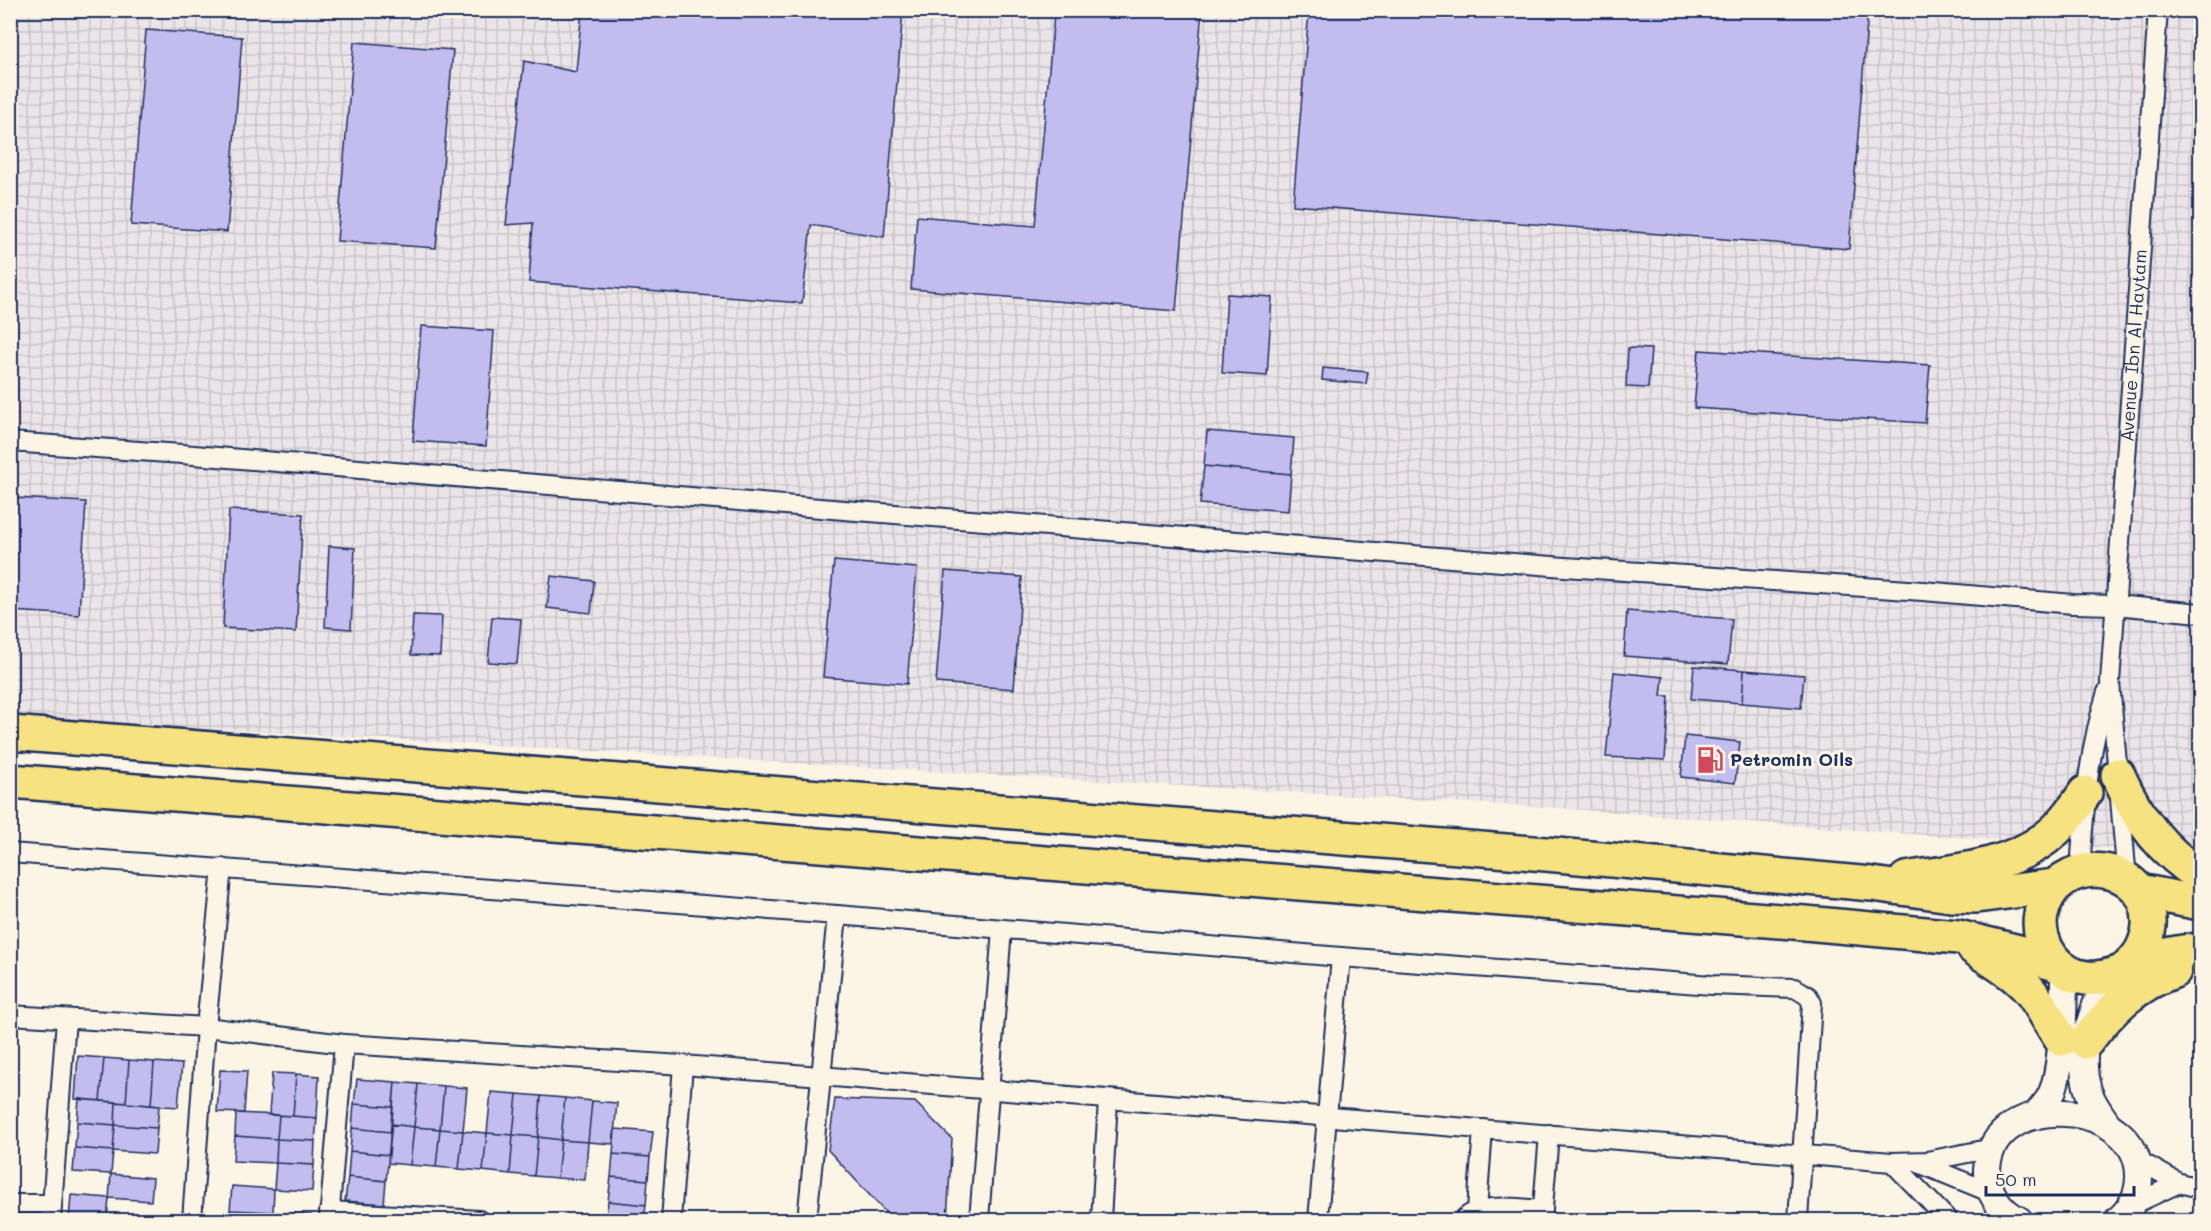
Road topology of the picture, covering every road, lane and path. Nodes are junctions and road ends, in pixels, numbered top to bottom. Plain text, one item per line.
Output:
1 (2158, 10) edge
2 (10, 442) edge
3 (2115, 605) junction
4 (2200, 613) edge
5 (2110, 682) junction
6 (10, 733) edge
7 (2118, 775) junction
8 (10, 781) edge
9 (2085, 793) junction
10 (10, 853) edge
11 (222, 868) junction
12 (2200, 875) edge
13 (2067, 879) junction
14 (1872, 884) junction
15 (2133, 885) junction
16 (2200, 903) edge
17 (837, 915) junction
18 (1002, 929) junction
19 (1958, 937) junction
20 (2200, 950) edge
21 (1341, 957) junction
22 (2200, 964) edge
23 (2061, 967) junction
24 (2115, 974) junction
25 (10, 1016) edge
26 (66, 1020) junction
27 (206, 1027) junction
28 (2074, 1041) junction
29 (344, 1044) junction
30 (683, 1065) junction
31 (821, 1077) junction
32 (988, 1091) junction
33 (1108, 1100) junction
34 (1327, 1116) junction
35 (2035, 1116) junction
36 (2109, 1126) junction
37 (1483, 1129) junction
38 (1549, 1134) junction
39 (1993, 1148) junction
40 (1803, 1154) junction
41 (2136, 1159) junction
42 (1912, 1161) junction
43 (1892, 1162) junction
44 (2179, 1183) junction
45 (2200, 1188) edge
46 (1992, 1194) junction
47 (10, 1204) edge
48 (51, 1212) edge
49 (2125, 1213) edge
50 (1470, 1215) edge
51 (1542, 1215) edge
52 (329, 1216) edge
53 (192, 1221) edge
54 (480, 1221) edge
55 (671, 1221) edge
56 (807, 1221) edge
57 (979, 1221) edge
58 (1101, 1221) edge
59 (1318, 1221) edge
60 (1798, 1221) edge
61 (1948, 1221) edge
62 (1990, 1221) edge
63 (2019, 1221) edge

1 - 3 street, Avenue Ibn Al Haytam
2 - 3 street
3 - 4 street
3 - 5 street, Avenue Ibn Al Haytam
5 - 7 street, Avenue Ibn Al Haytam
5 - 9 street, Avenue Ibn Al Haytam
6 - 14 highway
7 - 12 highway
7 - 15 street, Avenue Ibn Al Haytam
8 - 19 highway
9 - 13 street, Avenue Ibn Al Haytam
9 - 14 highway
10 - 11 street
11 - 17 street
11 - 27 street
13 - 14 highway
13 - 15 highway
13 - 23 highway
15 - 16 highway
15 - 24 highway
17 - 18 street
17 - 31 street
18 - 21 street
18 - 32 street
19 - 23 highway
19 - 28 highway
20 - 24 highway
21 - 34 street
21 - 40 street
22 - 28 highway
23 - 24 highway
23 - 28 street
24 - 28 street
25 - 26 street
26 - 27 street
26 - 48 street
27 - 29 street
27 - 53 street
28 - 35 street
28 - 36 street
29 - 30 street
29 - 52 street
30 - 31 street
30 - 55 street
31 - 32 street
31 - 56 street
32 - 33 street
32 - 57 street
33 - 34 street
33 - 58 street
34 - 37 street
34 - 59 street
35 - 36 street
35 - 39 street
36 - 41 street
37 - 38 street
37 - 50 street
38 - 40 street
38 - 51 street
39 - 42 street
39 - 46 street
40 - 43 street
40 - 60 street
41 - 44 street
41 - 49 street
42 - 43 street
42 - 46 street
43 - 61 street
44 - 45 street
44 - 49 street
46 - 62 street
46 - 63 street
47 - 48 street
50 - 51 street
52 - 54 street

